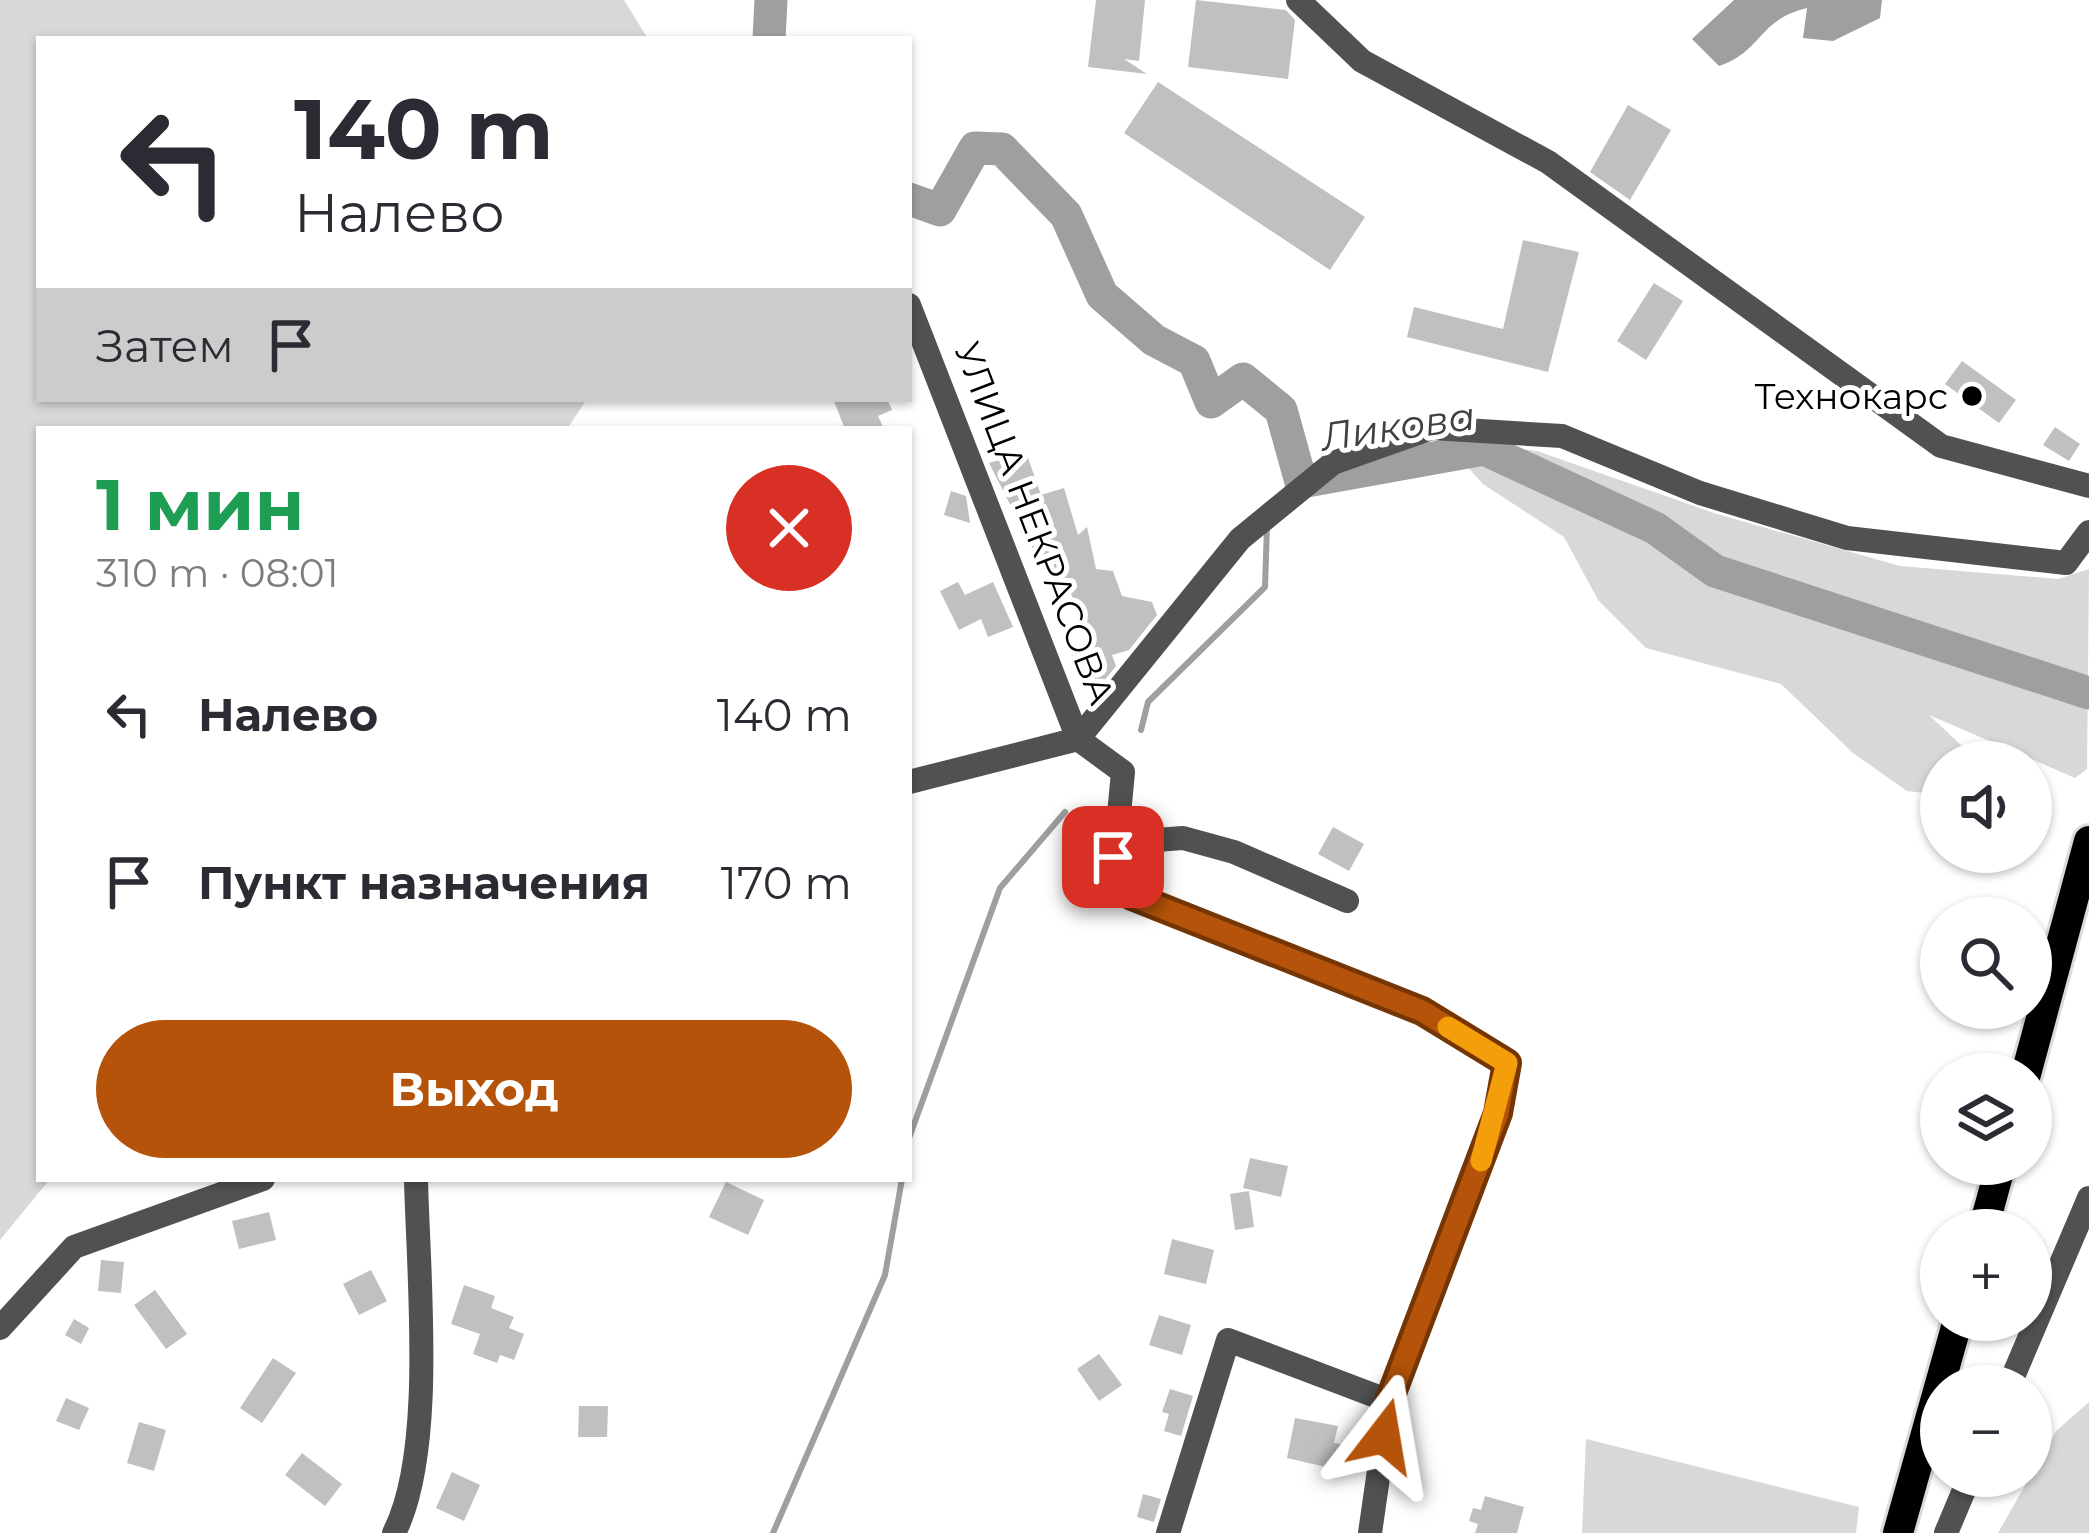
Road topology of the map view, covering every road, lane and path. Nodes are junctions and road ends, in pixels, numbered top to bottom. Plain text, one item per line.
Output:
1 (1298, 0) edge
2 (912, 313) edge
3 (2089, 486) edge
4 (2089, 532) edge
5 (1078, 739) junction
6 (912, 781) edge
7 (2089, 842) edge
8 (1115, 843) junction
9 (1347, 901) dead end
10 (2032, 1053) edge
11 (255, 1182) edge
12 (416, 1182) edge
13 (2089, 1198) edge
14 (0, 1328) edge
15 (1952, 1341) edge
16 (2017, 1365) edge
17 (1389, 1401) junction
18 (1961, 1497) edge
19 (394, 1533) edge
20 (1168, 1533) edge
21 (1370, 1533) edge
22 (1898, 1533) edge
23 (1946, 1533) edge

1 - 3 street
2 - 5 street, УЛИЦА НЕКРАСОВА
4 - 5 street
5 - 6 street, УЛИЦА НЕКРАСОВА
5 - 8 street
7 - 10 main road
8 - 9 street
8 - 17 street
11 - 14 street
12 - 19 street
13 - 16 street
15 - 22 main road
17 - 20 street
17 - 21 street
18 - 23 street

